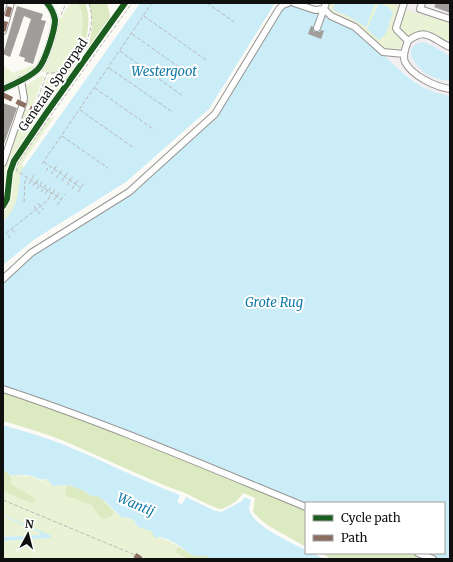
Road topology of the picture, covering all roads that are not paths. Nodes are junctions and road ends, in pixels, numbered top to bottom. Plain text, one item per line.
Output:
1 (11, 3) edge
2 (47, 3) edge
3 (288, 3) edge
4 (294, 3) edge
5 (404, 3) edge
6 (422, 3) edge
7 (325, 6) edge
8 (450, 19) edge
9 (4, 21) edge
10 (317, 28) dead end
11 (3, 31) edge
12 (408, 41) junction
13 (450, 47) edge
14 (404, 54) junction
15 (21, 80) junction
16 (3, 89) edge
17 (450, 89) edge
18 (3, 163) edge
19 (3, 278) edge
20 (3, 389) edge
21 (305, 507) edge
22 (420, 554) edge
23 (433, 559) edge

1 - 9 street
2 - 15 street
3 - 19 street
4 - 7 street
5 - 12 street
6 - 8 street
7 - 10 street
7 - 14 street
9 - 11 street
12 - 13 street
12 - 14 street
14 - 17 street
15 - 16 street
15 - 18 street
20 - 21 street
22 - 23 street

